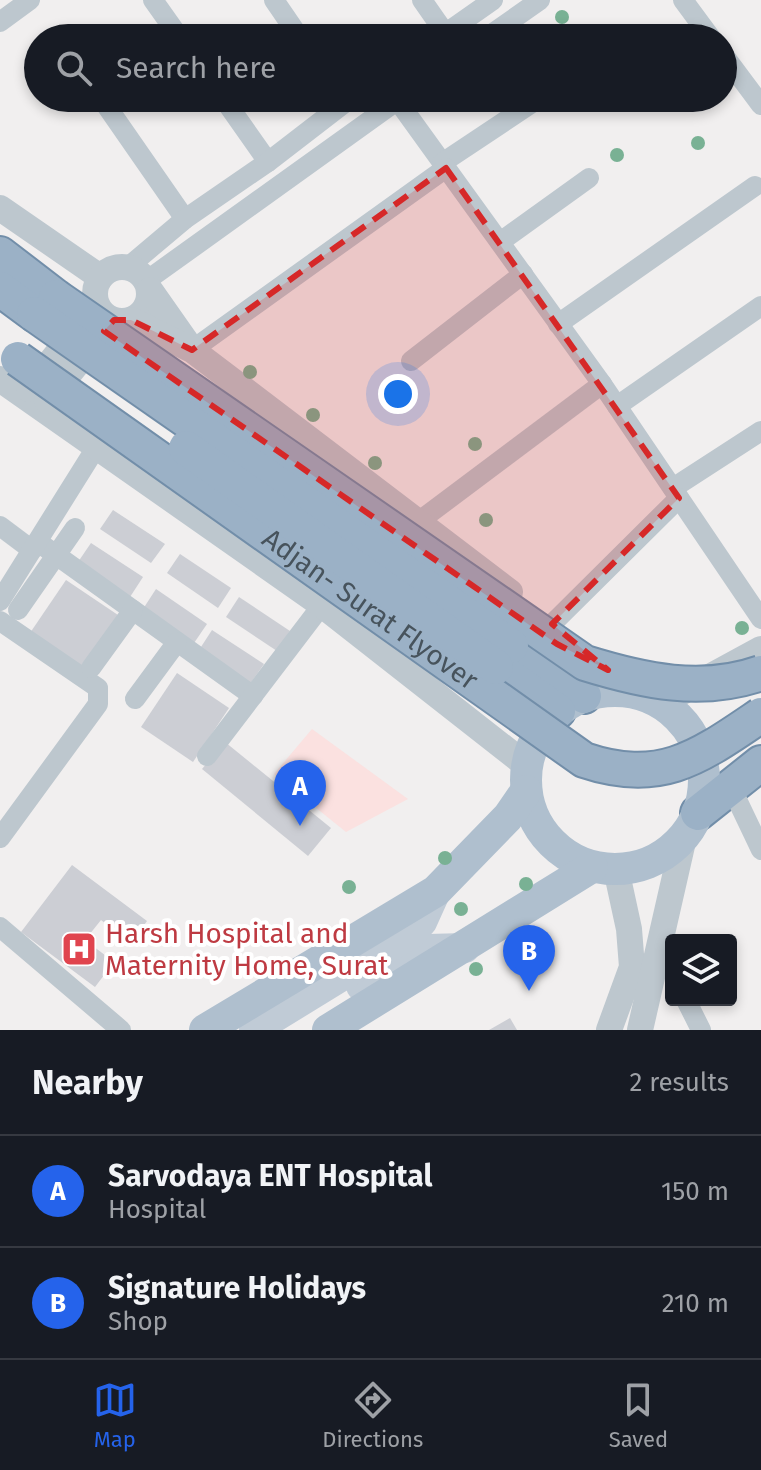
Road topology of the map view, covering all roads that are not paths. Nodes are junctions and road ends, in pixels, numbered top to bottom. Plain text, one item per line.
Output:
1 (30, 0) edge
2 (153, 0) edge
3 (274, 0) edge
4 (422, 0) edge
5 (493, 0) edge
6 (540, 0) edge
7 (683, 0) edge
8 (0, 22) edge
9 (170, 24) edge
10 (290, 24) edge
11 (435, 24) edge
12 (459, 24) edge
13 (506, 24) edge
14 (701, 24) edge
15 (737, 73) edge
16 (761, 105) edge
17 (111, 112) edge
18 (233, 112) edge
19 (330, 112) edge
20 (380, 112) edge
21 (408, 112) edge
22 (520, 112) edge
23 (268, 162) junction
24 (444, 166) junction
25 (589, 178) dead end
26 (755, 186) dead end
27 (0, 208) edge
28 (185, 219) junction
29 (500, 242) junction
30 (0, 254) edge
31 (523, 274) junction
32 (141, 279) junction
33 (0, 289) edge
34 (111, 305) junction
35 (761, 306) edge
36 (0, 317) edge
37 (558, 324) junction
38 (0, 346) edge
39 (192, 350) junction
40 (411, 361) dead end
41 (0, 379) edge
42 (602, 384) junction
43 (33, 401) junction
44 (617, 406) junction
45 (761, 431) edge
46 (97, 446) junction
47 (676, 493) junction
48 (418, 522) junction
49 (0, 526) edge
50 (75, 528) dead end
51 (35, 546) junction
52 (57, 555) junction
53 (9, 605) edge
54 (322, 605) junction
55 (133, 610) junction
56 (761, 619) edge
57 (0, 621) edge
58 (552, 624) junction
59 (177, 642) junction
60 (761, 649) edge
61 (504, 656) junction
62 (91, 668) dead end
63 (761, 673) edge
64 (253, 696) junction
65 (646, 698) junction
66 (135, 699) dead end
67 (571, 704) junction
68 (761, 715) edge
69 (207, 756) dead end
70 (761, 763) edge
71 (526, 778) junction
72 (730, 785) junction
73 (691, 825) junction
74 (0, 838) edge
75 (761, 850) edge
76 (604, 868) junction
77 (436, 891) junction
78 (0, 927) edge
79 (670, 934) edge
80 (465, 948) junction
81 (665, 958) edge
82 (689, 1006) edge
83 (121, 1030) edge
84 (205, 1030) edge
85 (254, 1030) edge
86 (281, 1030) edge
87 (329, 1030) edge
88 (609, 1030) edge
89 (640, 1030) edge
90 (701, 1030) edge

1 - 8 street
2 - 9 street
3 - 10 street
4 - 11 street
5 - 12 street
6 - 13 street
7 - 14 street
15 - 16 street
17 - 28 street
18 - 23 street
19 - 23 street
20 - 32 street
21 - 24 street
22 - 24 street
23 - 28 street
24 - 29 street
24 - 39 street
25 - 29 street
26 - 37 street
27 - 34 street
28 - 32 street
29 - 31 street
30 - 63 highway, bridge
31 - 37 street
31 - 40 street
32 - 34 street
32 - 34 street
32 - 39 street
33 - 61 highway, bridge
34 - 39 street
34 - 43 street
35 - 44 street
36 - 61 highway, bridge
37 - 42 street
38 - 68 highway, Adjan- Surat Flyover, bridge
39 - 48 street
41 - 43 street
42 - 44 street
42 - 48 street
43 - 46 street
44 - 47 street
45 - 47 street
46 - 51 street
46 - 54 street
47 - 56 street
47 - 58 street
48 - 58 street
49 - 51 street
50 - 52 street
51 - 52 street
51 - 53 street
52 - 53 street
52 - 55 street
54 - 64 street
54 - 71 street
55 - 59 street
55 - 62 street
57 - 74 street
58 - 65 street
59 - 64 street
59 - 66 street
60 - 65 street
61 - 67 highway
64 - 69 street
65 - 67 main road
65 - 73 main road
67 - 71 main road
70 - 72 highway
71 - 76 main road
71 - 77 main road
72 - 73 highway
72 - 75 street
73 - 76 main road
73 - 79 street
76 - 80 main road
76 - 88 street
77 - 84 main road
77 - 85 main road
78 - 83 street
80 - 86 main road
80 - 87 main road
81 - 89 street
82 - 90 street

